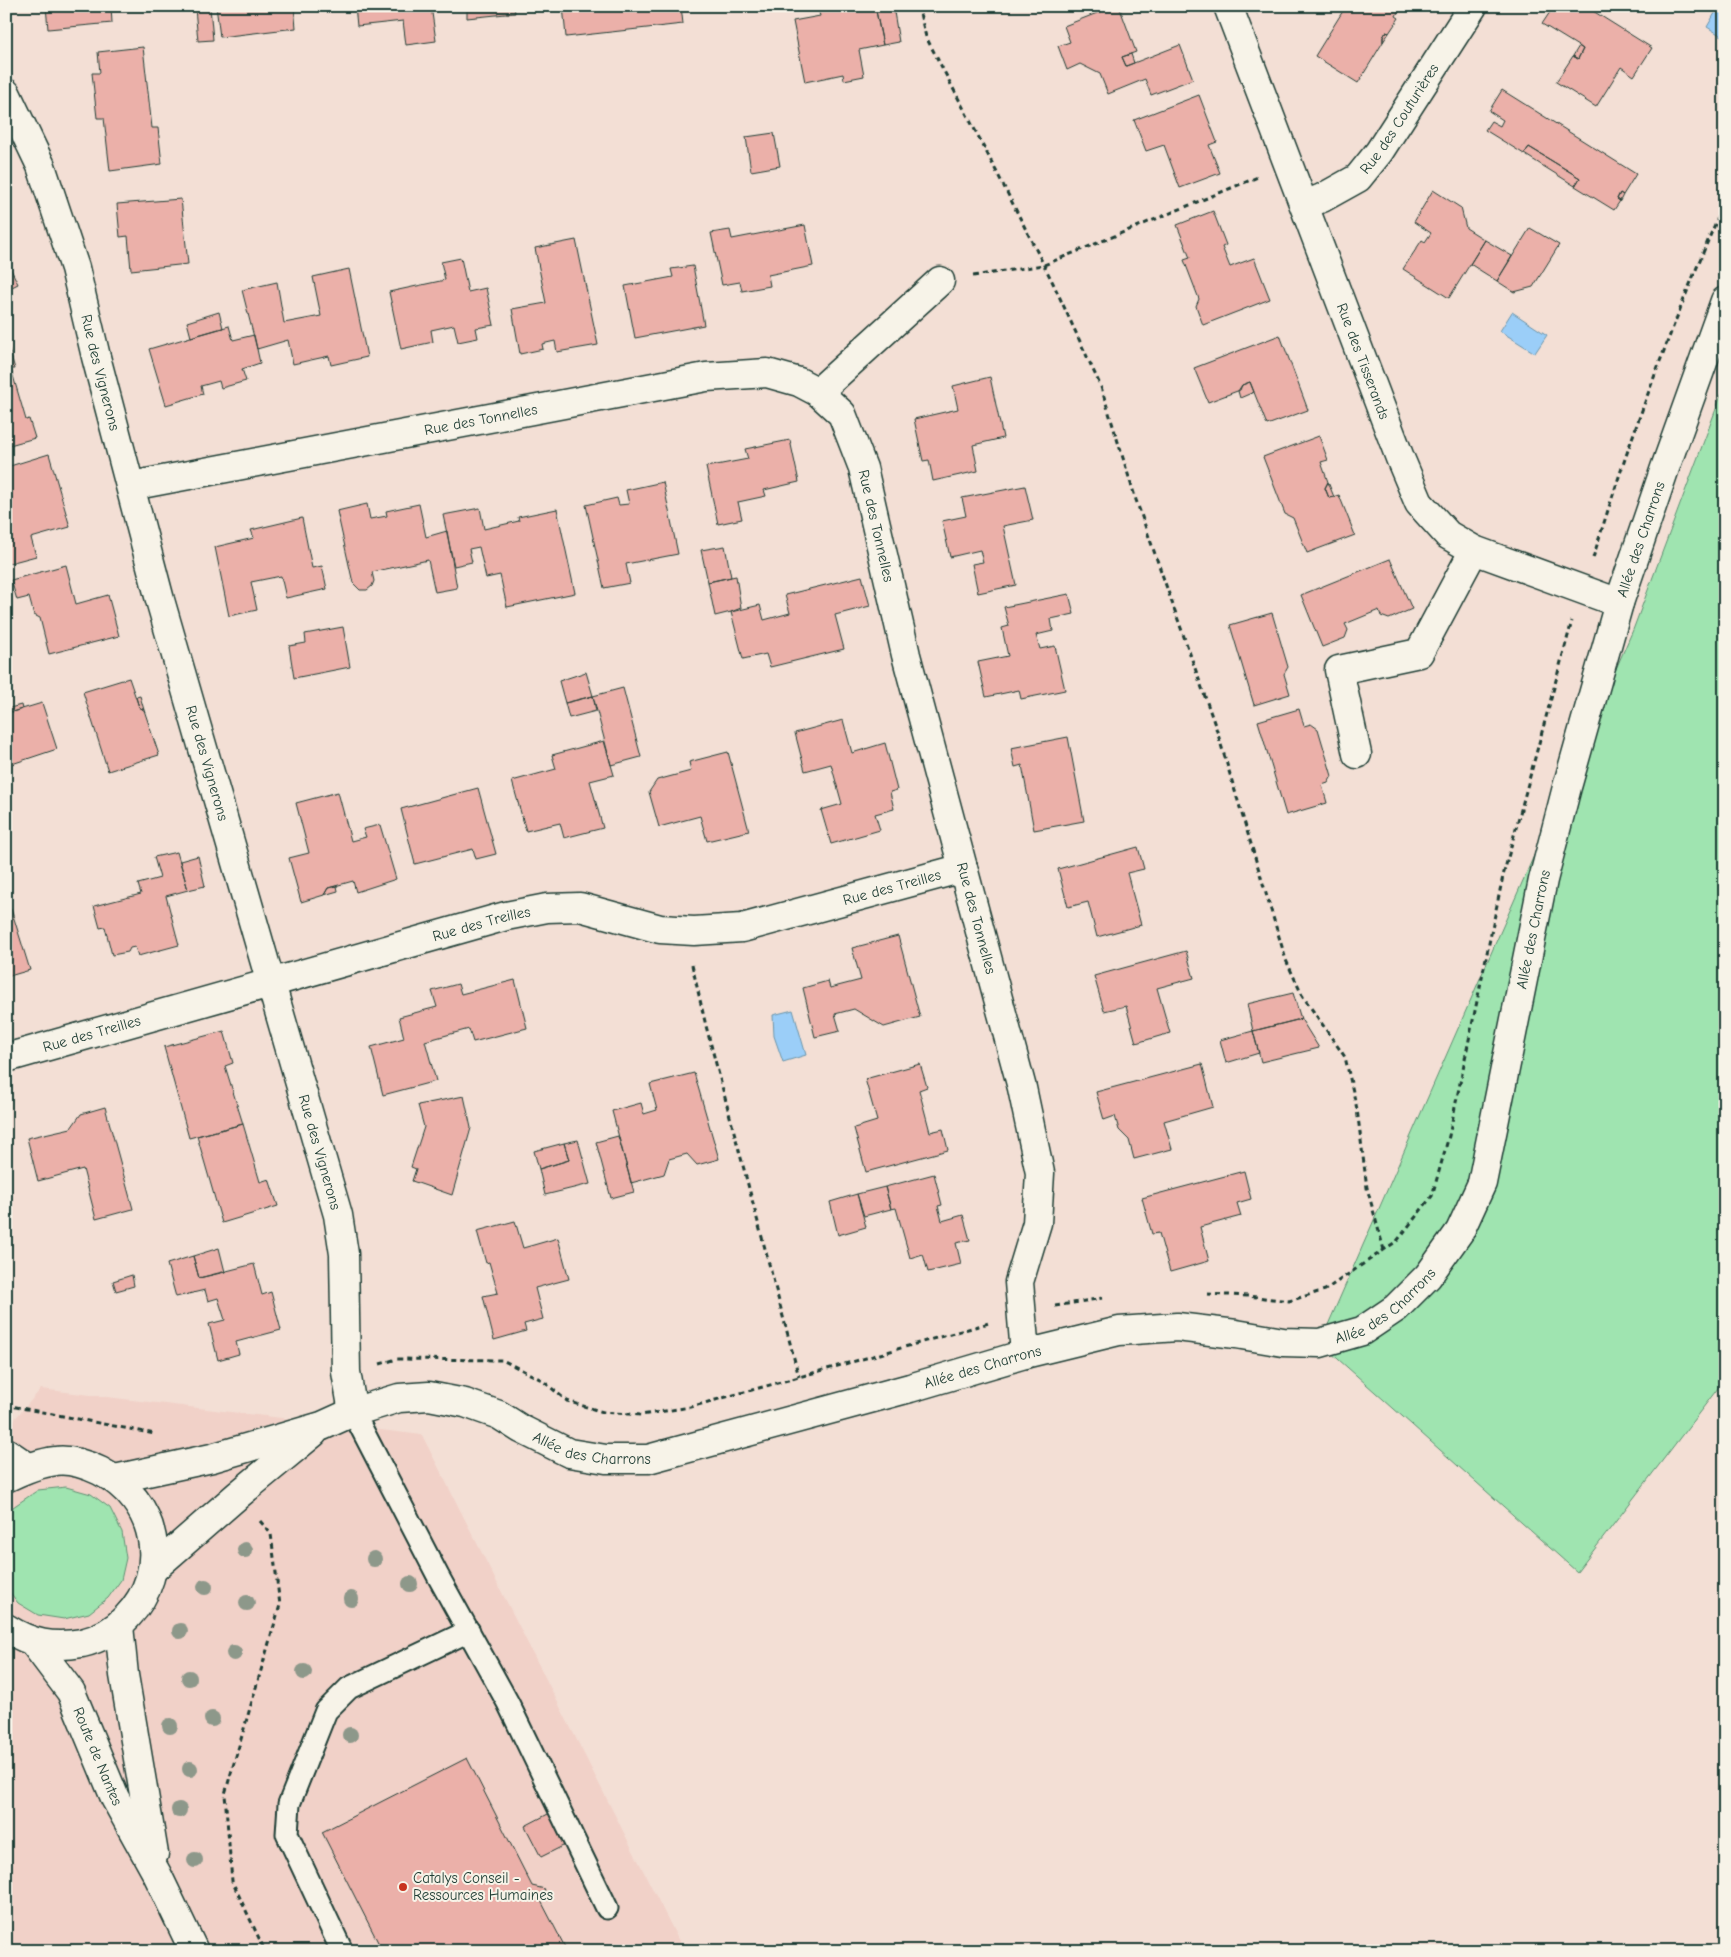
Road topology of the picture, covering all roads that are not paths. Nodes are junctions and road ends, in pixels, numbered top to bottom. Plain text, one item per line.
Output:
1 (1228, 6) edge
2 (1473, 6) edge
3 (6, 93) edge
4 (1305, 205) junction
5 (940, 282) road end
6 (1725, 301) edge
7 (818, 392) junction
8 (131, 486) junction
9 (1474, 550) junction
10 (1619, 603) junction
11 (1357, 754) dead end
12 (963, 868) junction
13 (270, 982) junction
14 (6, 1058) edge
15 (1026, 1354) junction
16 (353, 1412) junction
17 (322, 1426) junction
18 (13, 1465) edge
19 (116, 1479) junction
20 (152, 1570) junction
21 (119, 1626) junction
22 (6, 1628) edge
23 (469, 1631) junction
24 (34, 1643) junction
25 (157, 1874) junction
26 (607, 1908) dead end
27 (194, 1951) edge
28 (342, 1951) edge

1 - 4 street, Rue des Tisserands
2 - 4 street, Rue des Couturières
3 - 8 street, Rue des Vignerons
4 - 9 street, Rue des Tisserands
5 - 7 street
6 - 10 street, Allée des Charrons
7 - 8 street, Rue des Tonnelles
7 - 12 street, Rue des Tonnelles
8 - 13 street, Rue des Vignerons
9 - 10 street, Rue des Tisserands
9 - 11 street
10 - 15 street, Allée des Charrons
12 - 13 street, Rue des Treilles
12 - 15 street, Rue des Tonnelles
13 - 14 street, Rue des Treilles
13 - 16 street, Rue des Vignerons
15 - 16 street, Allée des Charrons
16 - 17 street
16 - 23 lane
17 - 19 street
17 - 20 street
18 - 19 street
19 - 20 street
20 - 21 street
21 - 24 street
21 - 25 street, Route de Nantes
22 - 24 street
23 - 26 lane
23 - 28 lane
24 - 25 street, Route de Nantes
25 - 27 street, Route de Nantes

